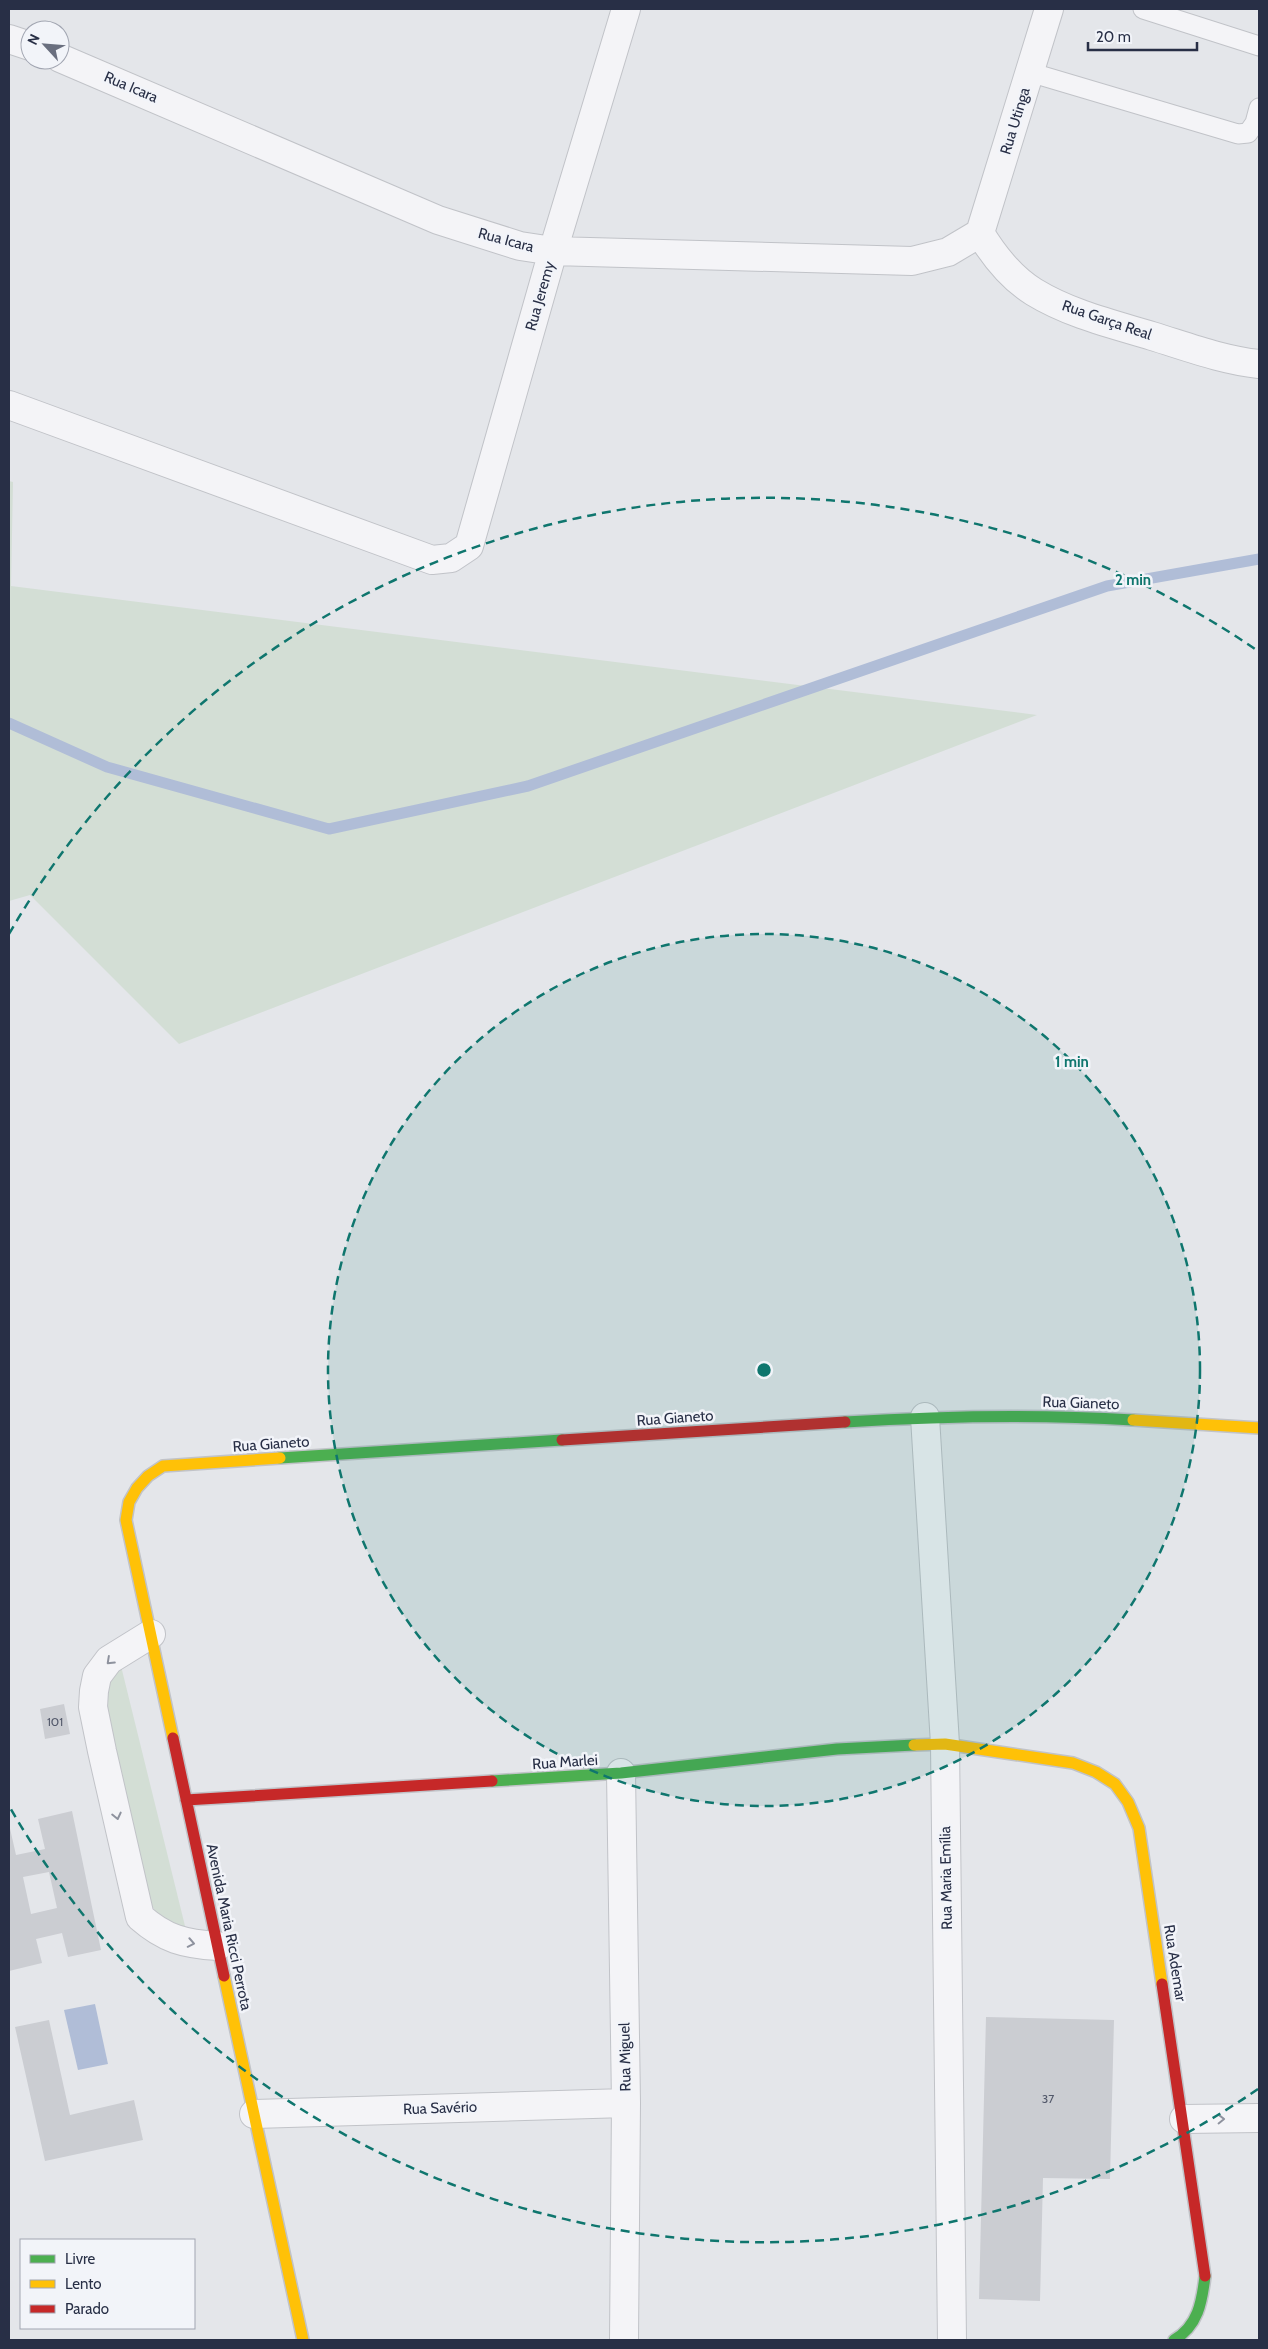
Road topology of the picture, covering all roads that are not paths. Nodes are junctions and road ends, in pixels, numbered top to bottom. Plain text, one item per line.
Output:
1 (626, 9) edge
2 (1049, 9) edge
3 (1143, 9) edge
4 (1259, 46) edge
5 (70, 62) edge
6 (1029, 72) junction
7 (1259, 108) edge
8 (980, 233) junction
9 (553, 251) junction
10 (1259, 364) edge
11 (9, 405) edge
12 (925, 1416) junction
13 (1259, 1428) edge
14 (126, 1520) joint
15 (151, 1634) junction
16 (945, 1744) junction
17 (621, 1773) junction
18 (186, 1800) junction
19 (218, 1946) junction
20 (626, 2103) junction
21 (254, 2114) junction
22 (1259, 2118) edge
23 (1184, 2119) junction
24 (303, 2340) edge
25 (624, 2340) edge
26 (952, 2340) edge
27 (1174, 2340) edge

1 - 9 street, Rua Jeremy
2 - 6 street, Rua Utinga
3 - 4 lane
5 - 9 street, Rua Icara
6 - 7 lane
6 - 8 street, Rua Utinga
8 - 9 street, Rua Icara
8 - 10 street, Rua Garça Real
9 - 11 street, Rua Jeremy
12 - 13 street, Rua Gianeto
12 - 14 street, Rua Gianeto
12 - 16 street, Rua Maria Emília
14 - 15 street, Avenida Maria Ricci Perrota
15 - 18 street, Avenida Maria Ricci Perrota
15 -> 19 street
16 - 17 street, Rua Marlei
16 - 23 street, Rua Ademar
16 - 26 street, Rua Maria Emília
17 - 18 street, Rua Marlei
17 - 20 street, Rua Miguel
18 - 19 street, Avenida Maria Ricci Perrota
19 - 21 street, Avenida Maria Ricci Perrota
20 - 21 street, Rua Savério
20 - 25 street, Rua Miguel
21 - 24 street, Avenida Maria Ricci Perrota
23 -> 22 street
23 - 27 street, Rua Ademar

